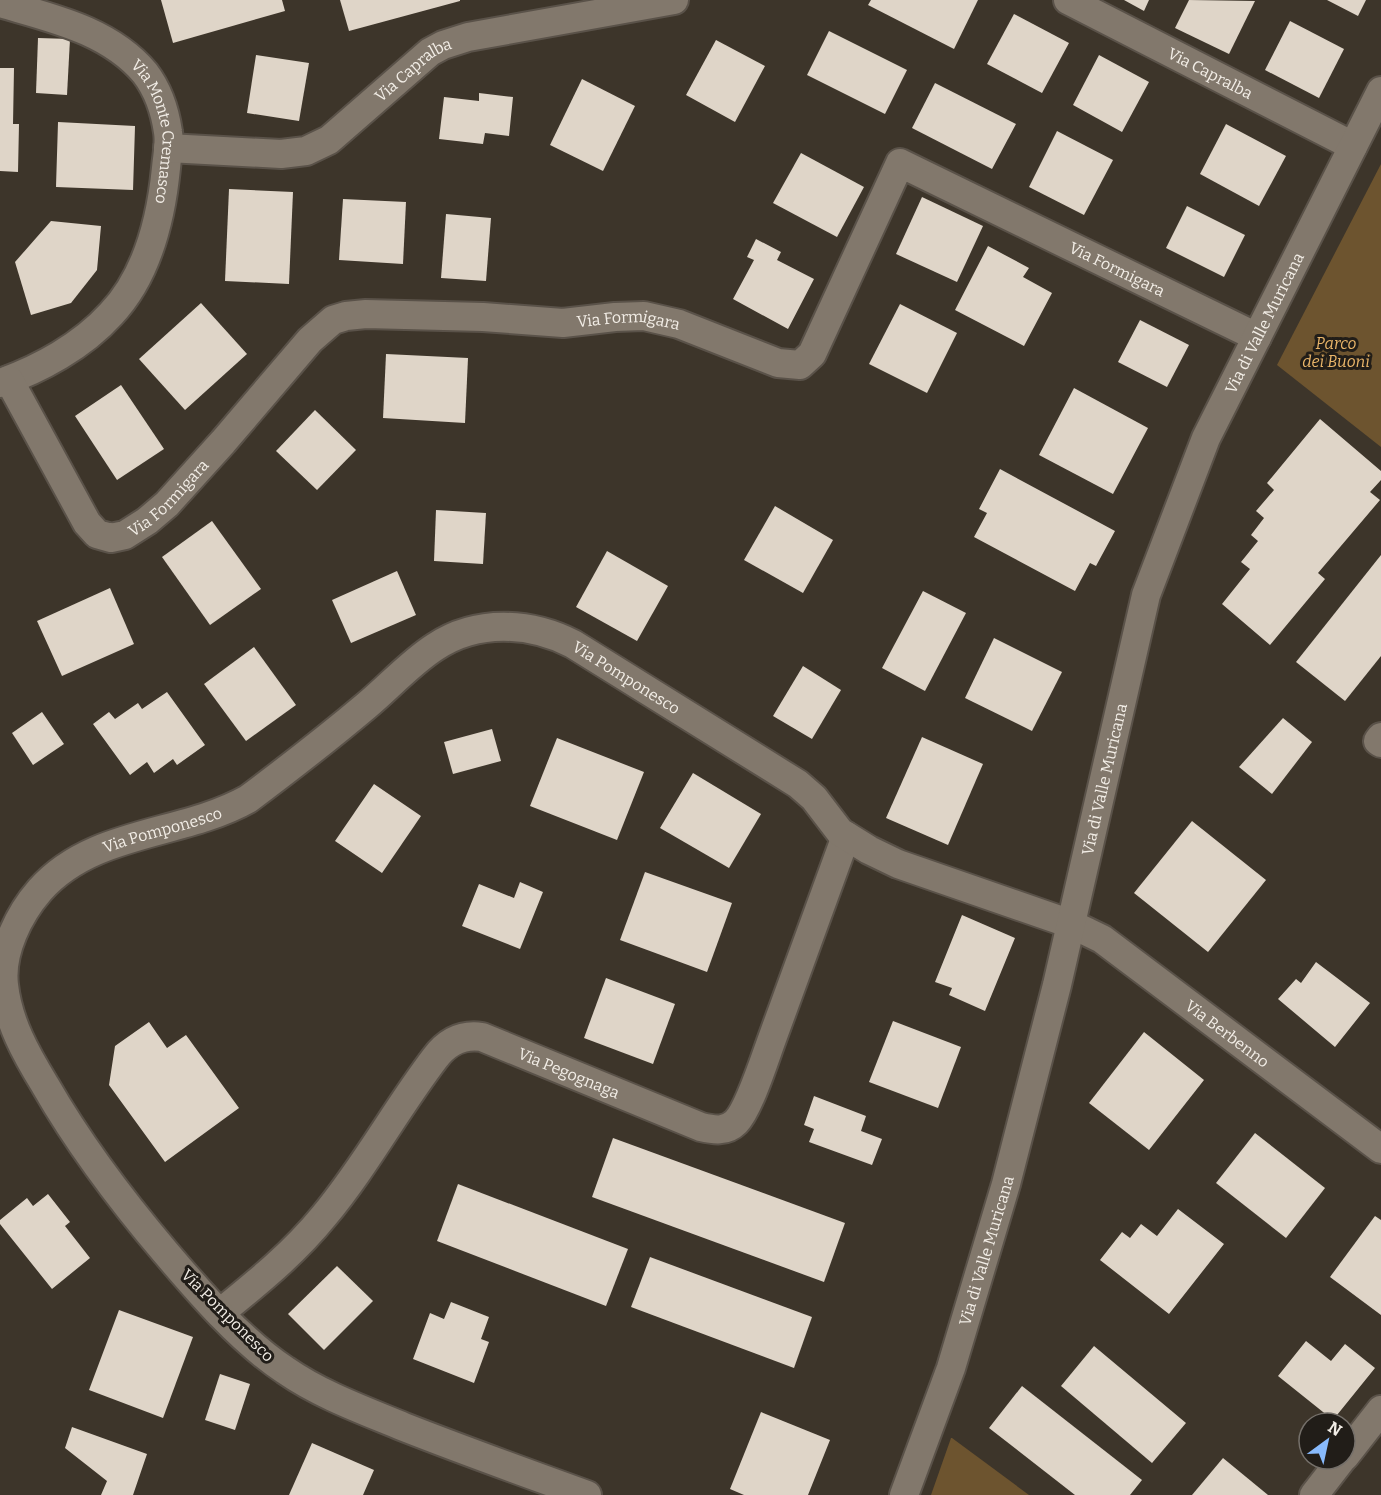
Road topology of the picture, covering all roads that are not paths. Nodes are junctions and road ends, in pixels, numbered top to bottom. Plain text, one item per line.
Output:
1 (674, 0) edge
2 (1068, 0) edge
3 (0, 3) edge
4 (1381, 92) edge
5 (1353, 146) junction
6 (168, 148) junction
7 (1257, 337) junction
8 (4, 382) edge
9 (1381, 736) edge
10 (1381, 743) edge
11 (846, 836) junction
12 (1071, 924) junction
13 (1381, 1149) edge
14 (220, 1313) junction
15 (1381, 1410) edge
16 (1357, 1440) edge
17 (1333, 1471) edge
18 (587, 1495) edge
19 (904, 1495) edge
20 (1314, 1495) edge

1 - 6 street, Via Capralba
2 - 5 street, Via Capralba
3 - 6 street, Via Monte Cremasco
4 - 5 street, Via di Valle Muricana
5 - 7 street, Via di Valle Muricana
6 - 8 street, Via Monte Cremasco
7 - 8 street, Via Formigara
7 - 12 street, Via di Valle Muricana
9 - 10 street
11 - 12 street, Via Pomponesco
11 - 14 street, Via Pegognaga
11 - 14 street, Via Pomponesco
12 - 13 street, Via Berbenno
12 - 19 street, Via di Valle Muricana
14 - 18 street, Via Pomponesco
15 - 16 street
17 - 20 street

